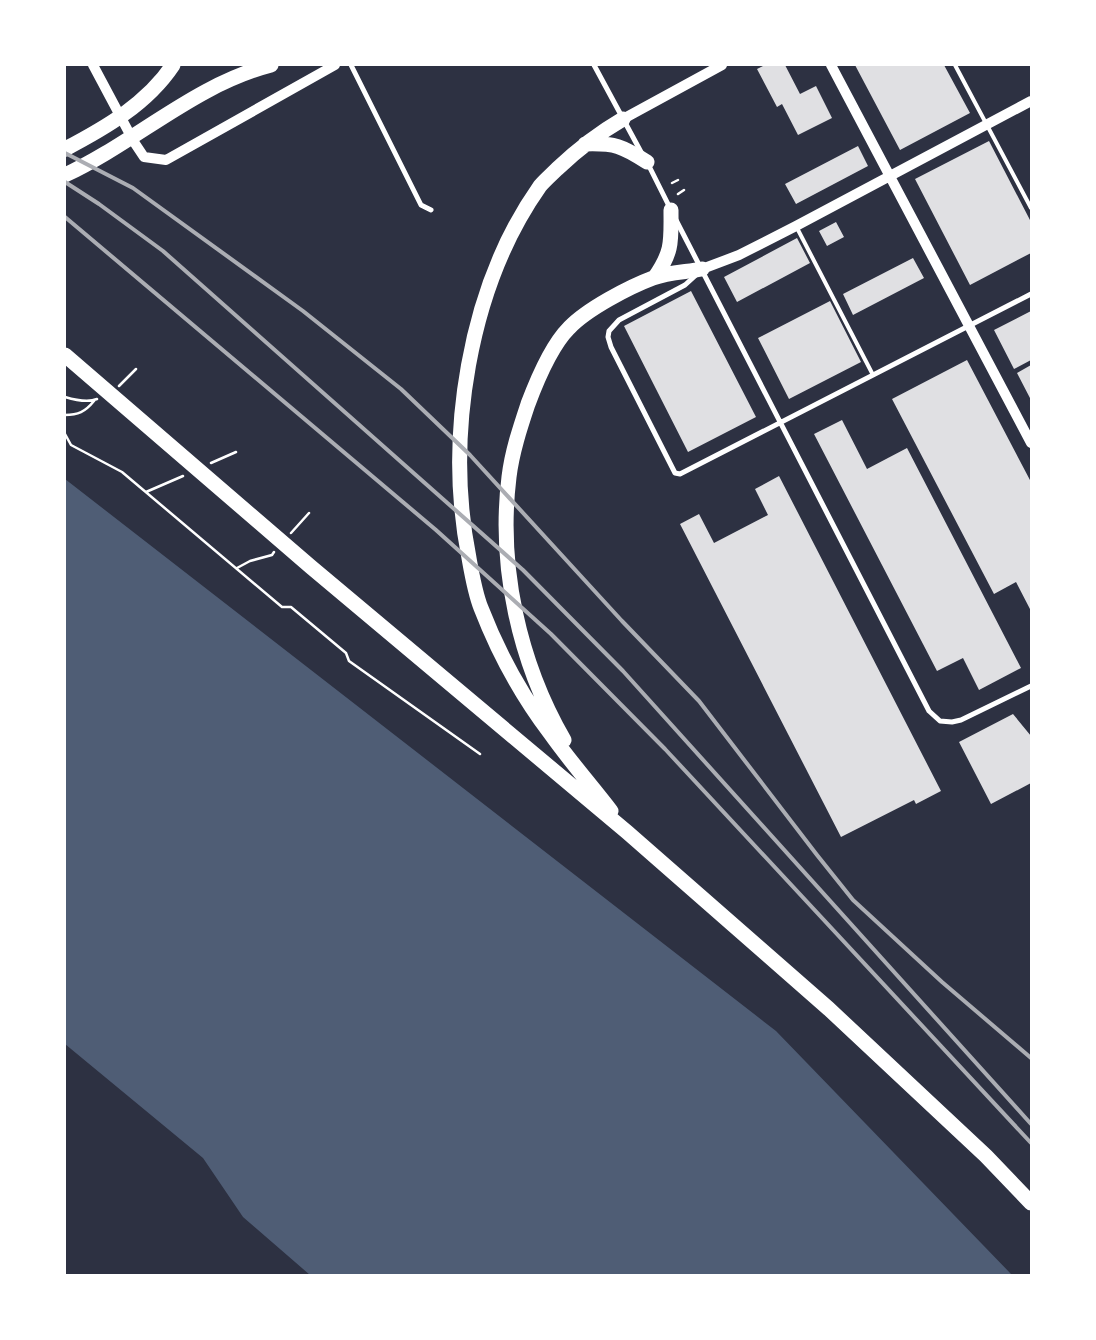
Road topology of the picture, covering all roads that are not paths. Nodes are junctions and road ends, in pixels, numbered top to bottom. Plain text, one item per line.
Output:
1 (93, 65) edge
2 (173, 65) edge
3 (271, 65) edge
4 (335, 65) edge
5 (351, 65) edge
6 (594, 65) edge
7 (831, 65) edge
8 (955, 65) edge
9 (716, 66) edge
10 (1031, 101) edge
11 (623, 118) junction
12 (986, 125) junction
13 (585, 144) junction
14 (65, 149) edge
15 (647, 162) junction
16 (65, 176) edge
17 (890, 176) junction
18 (1031, 208) edge
19 (431, 210) dead end
20 (671, 210) junction
21 (796, 226) junction
22 (702, 269) junction
23 (655, 277) junction
24 (1031, 294) edge
25 (969, 326) junction
26 (65, 355) edge
27 (874, 376) junction
28 (780, 424) junction
29 (1031, 443) edge
30 (413, 653) junction
31 (1031, 686) edge
32 (627, 832) junction
33 (648, 851) junction
34 (1031, 1203) edge

1 - 4 main road
2 - 14 highway
3 - 16 highway
5 - 19 street
6 - 11 street
7 - 17 main road
8 - 12 lane
9 - 11 main road
10 - 12 main road
11 - 13 highway
11 - 15 street
12 - 17 main road
12 - 18 lane
13 - 15 highway
13 - 32 highway
15 - 20 street
17 - 21 main road
17 - 25 main road
20 - 22 street
20 - 23 highway
21 - 22 main road
21 - 27 lane
22 - 23 highway
22 - 28 street
22 - 28 street
23 - 33 highway
24 - 25 street
25 - 27 street
25 - 29 main road
26 - 30 highway
27 - 28 street
28 - 31 street
30 - 32 highway
30 - 33 highway
32 - 34 highway
33 - 34 highway

